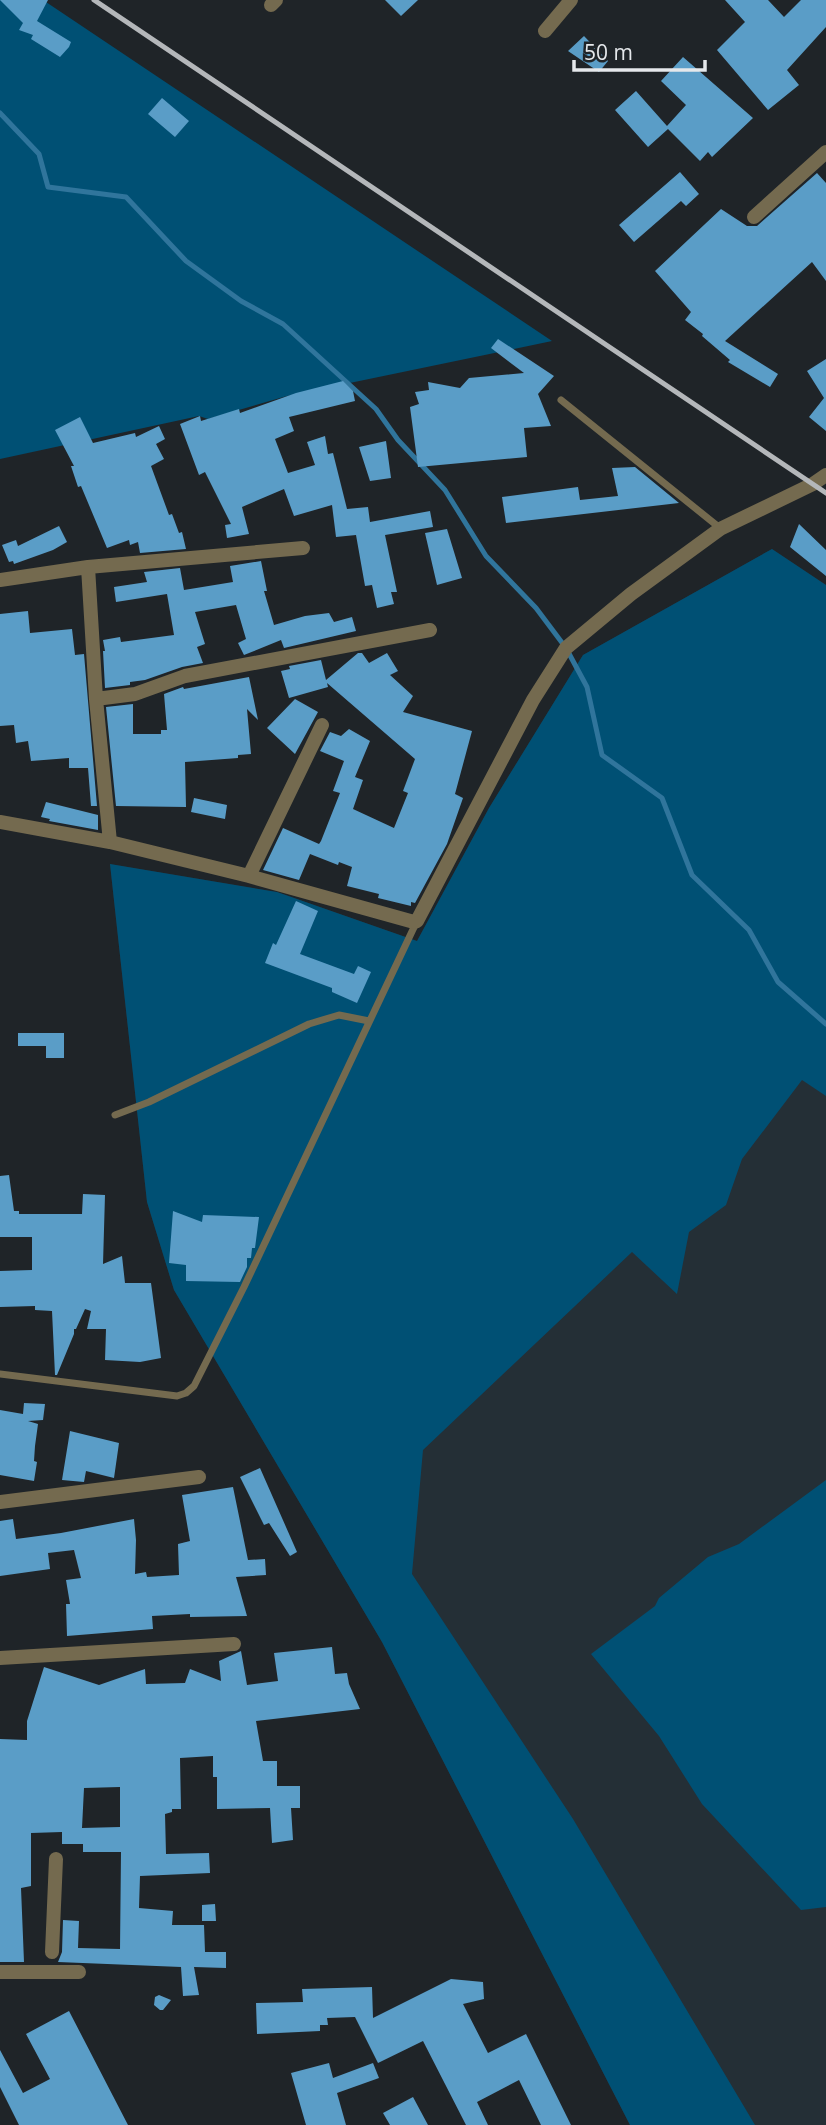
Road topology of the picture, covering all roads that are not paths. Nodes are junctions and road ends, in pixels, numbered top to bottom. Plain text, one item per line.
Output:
1 (571, 0) edge
2 (545, 31) dead end
3 (826, 152) edge
4 (754, 217) dead end
5 (561, 400) dead end
6 (826, 475) edge
7 (720, 529) junction
8 (303, 548) dead end
9 (88, 568) junction
10 (0, 580) edge
11 (430, 630) dead end
12 (96, 699) junction
13 (322, 724) dead end
14 (0, 822) edge
15 (110, 842) junction
16 (250, 876) junction
17 (416, 922) junction
18 (369, 1021) junction
19 (115, 1115) dead end
20 (0, 1374) edge
21 (199, 1477) dead end
22 (0, 1502) edge
23 (234, 1644) dead end
24 (0, 1658) edge
25 (56, 1859) dead end
26 (52, 1952) dead end
27 (0, 1972) edge
28 (79, 1972) dead end

1 - 2 street
3 - 4 street
5 - 7 lane
6 - 7 street
7 - 17 street
8 - 9 street
9 - 10 street
9 - 12 street
11 - 12 street
12 - 15 street
13 - 16 street
14 - 15 street
15 - 16 street
16 - 17 street
17 - 18 lane
18 - 19 lane
18 - 20 lane
21 - 22 street
23 - 24 street
25 - 26 street
27 - 28 street

